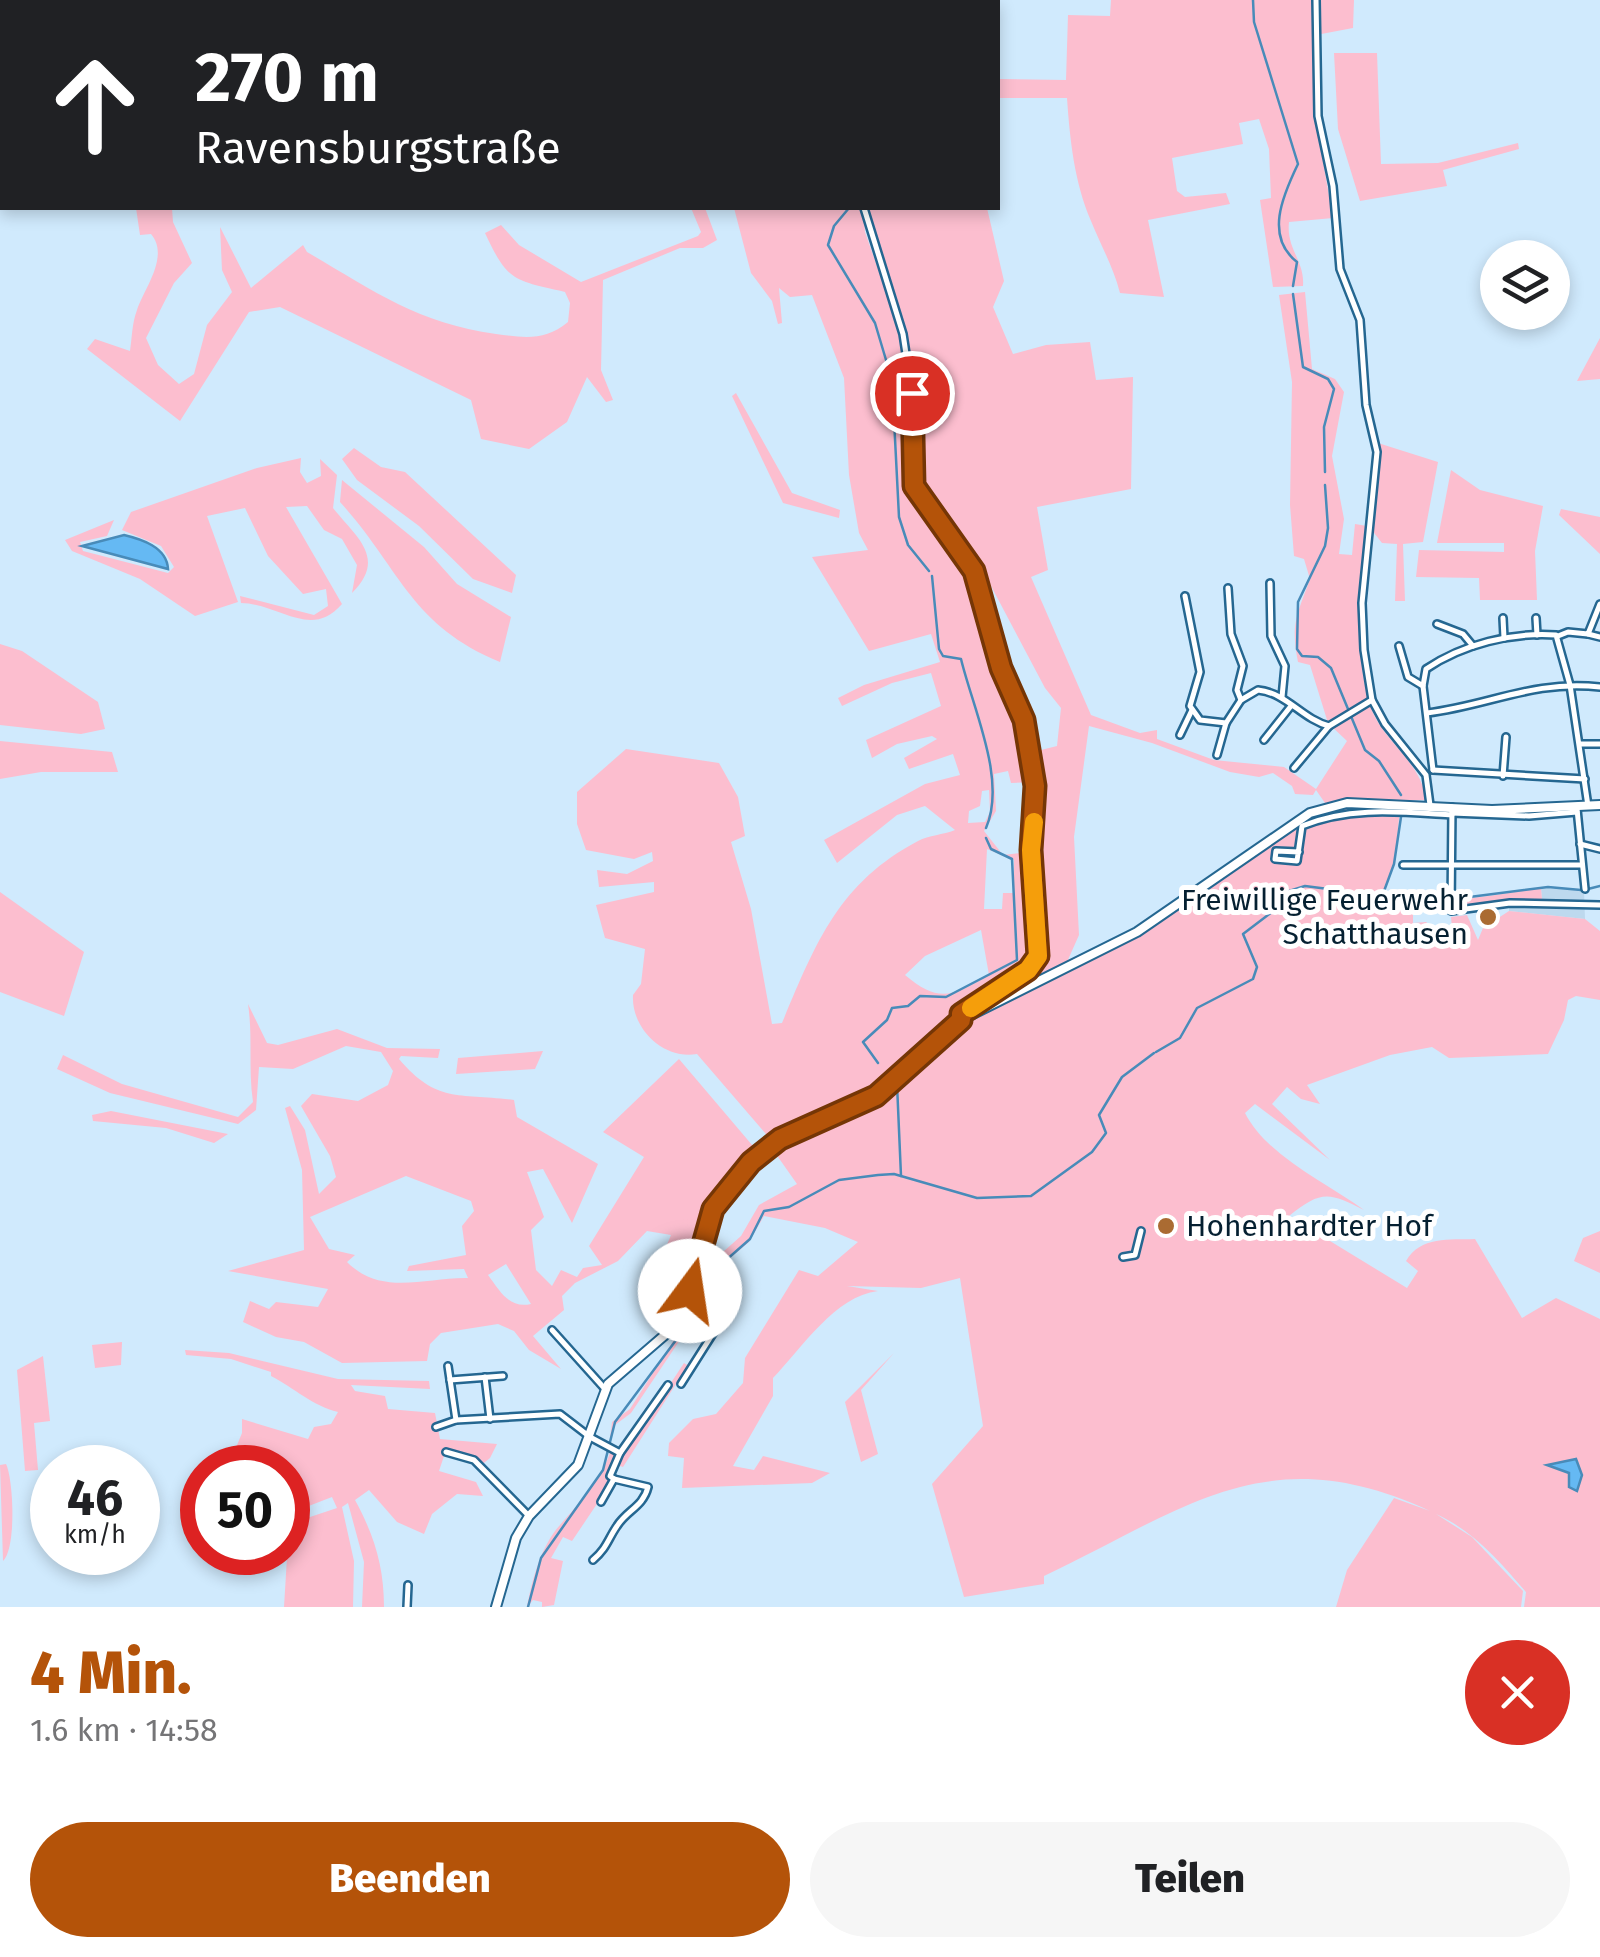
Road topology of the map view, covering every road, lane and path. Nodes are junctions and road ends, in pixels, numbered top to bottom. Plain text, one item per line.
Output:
1 (1316, 0) edge
2 (865, 210) edge
3 (1270, 582) dead end
4 (1228, 588) dead end
5 (1185, 596) dead end
6 (1599, 604) edge
7 (1502, 618) dead end
8 (1536, 618) dead end
9 (1436, 624) dead end
10 (1588, 634) junction
11 (1536, 635) junction
12 (1558, 636) junction
13 (1600, 637) edge
14 (1504, 638) junction
15 (1399, 646) dead end
16 (1473, 646) junction
17 (1570, 685) junction
18 (1423, 686) junction
19 (1600, 687) edge
20 (1282, 697) junction
21 (1240, 700) junction
22 (1372, 700) junction
23 (1291, 706) junction
24 (1192, 710) junction
25 (1426, 713) junction
26 (1226, 723) junction
27 (1328, 726) junction
28 (1180, 735) dead end
29 (1506, 737) dead end
30 (1264, 740) dead end
31 (1581, 744) junction
32 (1600, 744) edge
33 (1217, 755) dead end
34 (1294, 768) dead end
35 (1430, 773) junction
36 (1503, 776) junction
37 (1585, 779) junction
38 (1430, 805) junction
39 (1600, 805) edge
40 (1588, 806) junction
41 (1577, 809) junction
42 (1452, 812) junction
43 (1580, 844) junction
44 (1600, 849) edge
45 (1298, 852) dead end
46 (1403, 865) dead end
47 (1582, 865) junction
48 (1451, 866) junction
49 (1585, 888) dead end
50 (1600, 905) edge
51 (961, 1020) junction
52 (1141, 1231) dead end
53 (1124, 1257) dead end
54 (692, 1309) junction
55 (552, 1330) dead end
56 (448, 1366) dead end
57 (485, 1376) junction
58 (503, 1376) dead end
59 (450, 1380) junction
60 (682, 1384) dead end
61 (668, 1385) dead end
62 (605, 1389) junction
63 (490, 1419) junction
64 (456, 1420) junction
65 (436, 1426) dead end
66 (590, 1438) junction
67 (616, 1451) junction
68 (446, 1452) dead end
69 (614, 1479) junction
70 (600, 1502) dead end
71 (529, 1516) junction
72 (593, 1560) dead end
73 (408, 1585) dead end
74 (408, 1607) edge
75 (496, 1607) edge

1 - 22 street
2 - 51 street
3 - 20 street
4 - 21 street
5 - 24 street
6 - 10 street
7 - 14 street
8 - 11 street
9 - 16 street
10 - 12 street
10 - 13 street
11 - 12 street
11 - 14 street
12 - 17 street
14 - 16 street
15 - 18 street
16 - 18 street
17 - 19 street
17 - 25 street
17 - 31 street
18 - 25 street
20 - 21 street
20 - 23 street
21 - 26 street
22 - 27 street
22 - 35 street
23 - 27 street
23 - 30 street
24 - 26 street
24 - 28 street
25 - 35 street
26 - 33 street
27 - 34 street
29 - 36 street
31 - 32 street
31 - 37 street
35 - 36 street
35 - 38 street
36 - 37 street
37 - 40 street
38 - 42 main road
38 - 51 main road
39 - 40 main road
40 - 41 main road
41 - 42 main road
41 - 43 street
42 - 45 street
42 - 48 street
43 - 44 street
43 - 47 street
46 - 48 street
47 - 48 street
47 - 49 street
48 - 50 street
51 - 54 main road
52 - 53 street
54 - 60 street
54 - 62 main road
55 - 62 street
56 - 59 street
57 - 58 street
57 - 59 street
57 - 63 street
59 - 64 street
61 - 67 street
62 - 66 main road
63 - 64 street
63 - 66 street
64 - 65 street
66 - 67 street
66 - 71 main road
67 - 69 street
68 - 71 street
69 - 70 street
69 - 72 street
71 - 75 main road
73 - 74 street

